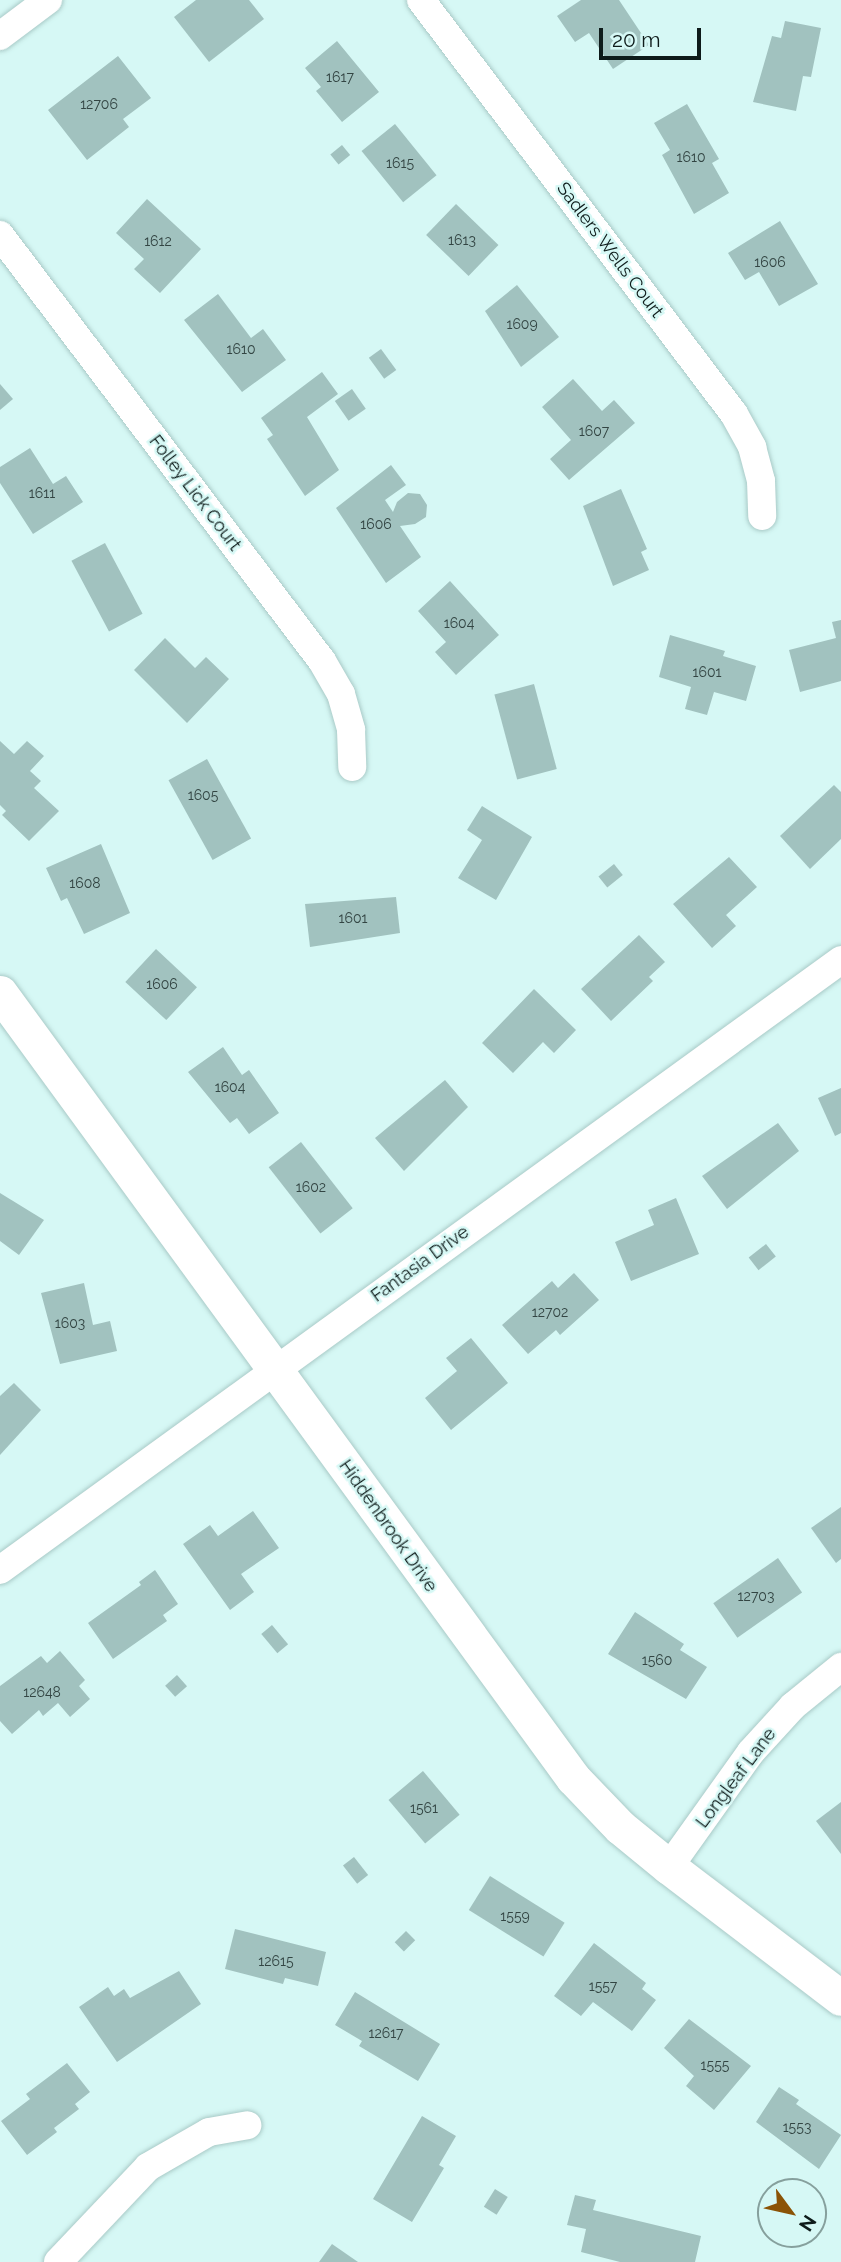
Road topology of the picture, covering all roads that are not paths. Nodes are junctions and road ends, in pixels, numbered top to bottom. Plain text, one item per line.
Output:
1 (48, 0) edge
2 (421, 0) edge
3 (0, 36) edge
4 (0, 235) edge
5 (762, 516) dead end
6 (352, 767) dead end
7 (841, 960) edge
8 (5, 1009) edge
9 (275, 1371) junction
10 (0, 1570) edge
11 (841, 1667) edge
12 (669, 1867) junction
13 (841, 1998) edge
14 (247, 2125) dead end
15 (58, 2262) edge

1 - 3 street
2 - 5 street, Sadlers Wells Court
4 - 6 street, Folley Lick Court
7 - 9 street, Fantasia Drive
8 - 9 street, Hiddenbrook Drive
9 - 10 street, Fantasia Drive
9 - 12 street, Hiddenbrook Drive
11 - 12 street, Longleaf Lane
12 - 13 street, Hiddenbrook Drive
14 - 15 street

